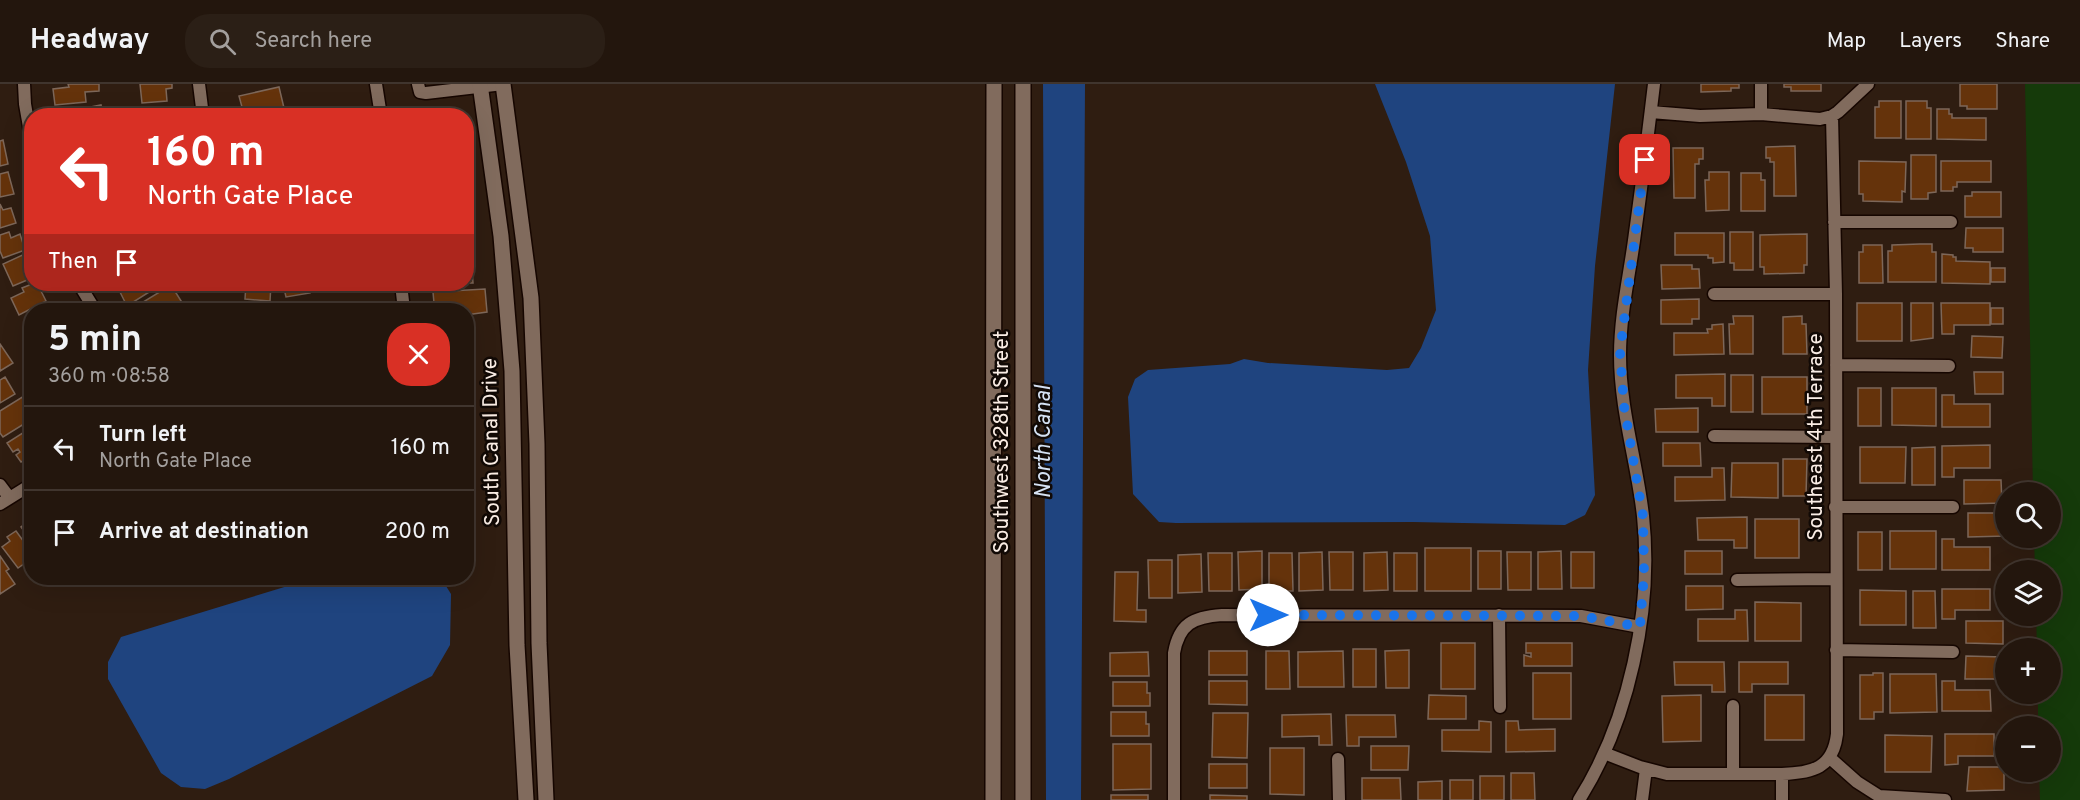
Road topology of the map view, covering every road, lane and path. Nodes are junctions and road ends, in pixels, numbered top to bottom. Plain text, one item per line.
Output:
1 (24, 84) edge
2 (199, 84) edge
3 (376, 84) edge
4 (418, 84) edge
5 (503, 84) edge
6 (994, 84) edge
7 (1023, 84) edge
8 (1654, 84) edge
9 (1761, 84) edge
10 (1868, 84) edge
11 (480, 86) edge
12 (26, 108) edge
13 (202, 108) edge
14 (380, 108) edge
15 (1650, 112) junction
16 (1761, 114) junction
17 (1832, 116) junction
18 (1834, 222) junction
19 (1951, 222) dead end
20 (1714, 294) dead end
21 (1836, 294) junction
22 (1836, 365) junction
23 (1949, 366) dead end
24 (1714, 436) dead end
25 (1835, 437) junction
26 (0, 485) edge
27 (24, 489) edge
28 (4, 500) edge
29 (1835, 507) junction
30 (1953, 507) dead end
31 (1836, 579) junction
32 (1737, 580) dead end
33 (1499, 615) junction
34 (1640, 627) junction
35 (1836, 650) junction
36 (1953, 652) dead end
37 (1732, 706) dead end
38 (1500, 707) dead end
39 (1604, 753) junction
40 (1830, 758) junction
41 (1338, 759) dead end
42 (1646, 769) junction
43 (1732, 774) junction
44 (1782, 774) junction
45 (525, 800) edge
46 (546, 800) edge
47 (993, 800) edge
48 (1023, 800) edge
49 (1174, 800) edge
50 (1339, 800) edge
51 (1579, 800) edge
52 (1642, 800) edge
53 (1782, 800) edge
54 (1945, 800) edge

1 - 12 street
2 - 13 street
3 - 14 street
4 - 11 street
5 - 11 street
5 - 46 street, South Canal Drive
6 - 47 street, Southwest 328th Street
7 - 48 street, Southwest 328th Street
8 - 15 street
9 - 16 street
10 - 17 street
11 - 45 street, South Canal Drive
15 - 16 street
15 - 34 street
16 - 17 street
17 - 18 street, Southeast 4th Terrace
18 - 19 street
18 - 21 street, Southeast 4th Terrace
20 - 21 street
21 - 22 street, Southeast 4th Terrace
22 - 23 street
22 - 25 street, Southeast 4th Terrace
24 - 25 street
25 - 29 street, Southeast 4th Terrace
26 - 28 street
27 - 28 street
29 - 30 street
29 - 31 street, Southeast 4th Terrace
31 - 32 street
31 - 35 street, Southeast 4th Terrace
33 - 34 street
33 - 38 street
33 - 49 street
34 - 39 street
35 - 36 street
35 - 40 street, Southeast 4th Terrace
37 - 43 street
39 - 42 street
39 - 51 street
40 - 44 street
40 - 54 street
41 - 50 street
42 - 43 street
42 - 52 street
43 - 44 street
44 - 53 street

